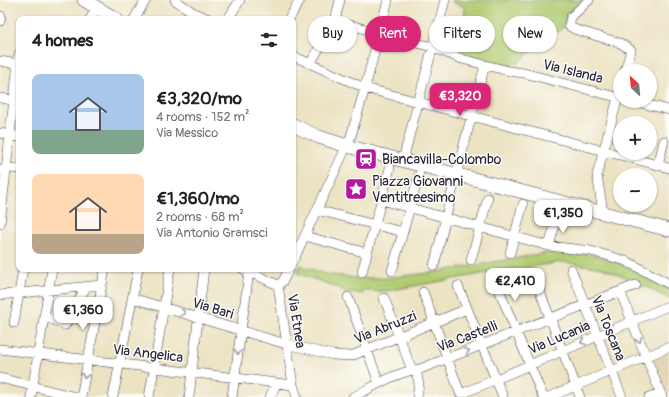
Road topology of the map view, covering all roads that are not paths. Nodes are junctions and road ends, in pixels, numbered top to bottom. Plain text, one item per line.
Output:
1 (84, 0) edge
2 (146, 0) edge
3 (175, 0) edge
4 (240, 0) edge
5 (300, 0) edge
6 (340, 0) edge
7 (388, 0) edge
8 (445, 0) edge
9 (589, 0) edge
10 (94, 13) edge
11 (105, 16) edge
12 (136, 16) edge
13 (202, 16) edge
14 (230, 16) edge
15 (291, 16) edge
16 (336, 16) edge
17 (384, 16) edge
18 (441, 16) edge
19 (0, 17) edge
20 (0, 21) edge
21 (317, 52) edge
22 (374, 52) edge
23 (431, 52) edge
24 (444, 52) edge
25 (296, 57) edge
26 (0, 61) edge
27 (310, 64) junction
28 (627, 64) edge
29 (16, 65) edge
30 (485, 65) junction
31 (365, 88) junction
32 (613, 94) edge
33 (0, 98) edge
34 (16, 100) edge
35 (418, 102) junction
36 (657, 107) edge
37 (616, 108) edge
38 (669, 110) edge
39 (16, 112) edge
40 (472, 116) junction
41 (296, 126) edge
42 (0, 133) edge
43 (14, 136) edge
44 (664, 141) dead end
45 (347, 146) junction
46 (604, 151) junction
47 (402, 160) junction
48 (658, 165) junction
49 (390, 168) dead end
50 (669, 168) edge
51 (16, 169) edge
52 (3, 170) edge
53 (419, 175) dead end
54 (456, 175) junction
55 (453, 188) dead end
56 (488, 198) dead end
57 (381, 200) junction
58 (523, 204) dead end
59 (410, 208) junction
60 (317, 210) junction
61 (603, 212) junction
62 (557, 217) dead end
63 (446, 218) junction
64 (0, 224) edge
65 (375, 225) junction
66 (480, 227) junction
67 (669, 230) edge
68 (403, 232) junction
69 (305, 236) junction
70 (515, 237) junction
71 (550, 246) junction
72 (367, 253) junction
73 (510, 253) dead end
74 (296, 255) edge
75 (471, 260) dead end
76 (434, 266) dead end
77 (571, 270) dead end
78 (392, 271) dead end
79 (22, 272) edge
80 (51, 272) edge
81 (104, 272) edge
82 (137, 272) edge
83 (170, 272) edge
84 (204, 272) edge
85 (246, 272) edge
86 (250, 272) edge
87 (288, 272) edge
88 (362, 272) dead end
89 (532, 273) dead end
90 (495, 280) dead end
91 (669, 284) edge
92 (102, 285) junction
93 (636, 285) dead end
94 (278, 286) junction
95 (458, 286) dead end
96 (86, 287) junction
97 (48, 290) junction
98 (620, 291) junction
99 (422, 292) dead end
100 (19, 293) junction
101 (0, 295) edge
102 (348, 297) dead end
103 (132, 298) junction
104 (384, 298) dead end
105 (585, 305) junction
106 (668, 306) dead end
107 (164, 308) junction
108 (468, 309) junction
109 (44, 316) junction
110 (198, 318) junction
111 (550, 318) junction
112 (632, 321) junction
113 (14, 323) dead end
114 (434, 323) junction
115 (241, 331) junction
116 (516, 332) junction
117 (598, 336) junction
118 (399, 337) junction
119 (286, 344) junction
120 (482, 345) junction
121 (669, 347) edge
122 (367, 349) junction
123 (0, 350) edge
124 (562, 351) junction
125 (38, 354) junction
126 (646, 356) junction
127 (447, 359) junction
128 (88, 360) junction
129 (119, 364) junction
130 (530, 365) junction
131 (414, 370) junction
132 (612, 371) junction
133 (153, 372) junction
134 (192, 373) junction
135 (0, 378) edge
136 (234, 378) junction
137 (496, 379) junction
138 (379, 383) junction
139 (276, 384) junction
140 (293, 385) junction
141 (33, 386) junction
142 (576, 386) junction
143 (661, 395) edge
144 (31, 397) edge
145 (76, 397) edge
146 (81, 397) edge
147 (113, 397) edge
148 (149, 397) edge
149 (189, 397) edge
150 (232, 397) edge
151 (270, 397) edge
152 (297, 397) edge
153 (353, 397) edge
154 (417, 397) edge
155 (503, 397) edge
156 (543, 397) edge
157 (549, 397) edge
158 (580, 397) edge
159 (622, 397) edge
160 (649, 397) edge

1 - 10 street
2 - 12 street
3 - 13 street
4 - 14 street
5 - 15 street
6 - 16 street
7 - 17 street
8 - 18 street
9 - 28 street
10 - 11 street
19 - 20 street
21 - 27 street
22 - 31 street
23 - 35 street
24 - 30 street, Via Islanda
25 - 27 street
26 - 29 street
27 - 31 street
30 - 32 street, Via Islanda
30 - 40 street
31 - 35 street
31 - 45 street
33 - 34 street
35 - 40 street
35 - 47 street
36 - 38 street
37 - 46 street
39 - 43 street
40 - 46 street
40 - 54 street
41 - 45 street
42 - 43 street
43 - 52 street
44 - 48 street
45 - 47 street
45 - 60 street
46 - 48 street
46 - 61 street
47 - 54 street
48 - 50 street
49 - 57 street
51 - 52 street
52 - 64 street
53 - 59 street
54 - 61 street
55 - 63 street
56 - 66 street
57 - 59 street
57 - 65 street
58 - 70 street
59 - 63 street
59 - 68 street
60 - 65 street
60 - 69 street
61 - 67 street
62 - 71 street
63 - 66 street
63 - 76 street
65 - 68 street
65 - 72 street
66 - 70 street
66 - 75 street
68 - 78 street
69 - 72 street
69 - 74 street
70 - 71 street
70 - 73 street
71 - 91 street
72 - 88 street
77 - 105 street, Via Toscana
79 - 100 street
80 - 97 street
81 - 92 street
82 - 103 street
83 - 107 street
84 - 110 street
85 - 115 street
86 - 94 street, Via Etnea
87 - 94 street
89 - 111 street
90 - 116 street
92 - 96 street
92 - 128 street
93 - 98 street, Via Castelli
94 - 119 street, Via Etnea
95 - 108 street
96 - 97 street
96 - 109 street
97 - 100 street
97 - 109 street
98 - 105 street, Via Castelli
98 - 112 street
99 - 114 street
100 - 101 street
100 - 113 street
102 - 122 street
103 - 107 street, Via Bari
103 - 129 street
104 - 118 street
105 - 111 street, Via Castelli
105 - 117 street, Via Toscana
106 - 112 street, Via Lucania
107 -> 110 street, Via Bari
107 - 133 street
108 - 114 street, Via Abruzzi
108 - 120 street
109 - 125 street
110 - 115 street, Via Bari
110 - 134 street
111 - 116 street, Via Castelli
111 - 124 street
112 - 117 street, Via Lucania
112 -> 126 street
114 - 118 street, Via Abruzzi
114 - 127 street
115 - 119 street, Via Bari
115 -> 136 street
116 - 120 street, Via Castelli
116 - 130 street
117 -> 124 street, Via Lucania
117 - 132 street, Via Toscana
118 - 122 street, Via Abruzzi
118 - 131 street
119 - 122 street, Via Abruzzi
119 - 140 street, Via Etnea
127 -> 120 street, Via Castelli
120 - 137 street
121 - 126 street
122 - 138 street
123 - 125 street, Via Angelica
124 - 130 street, Via Lucania
124 - 142 street
125 - 128 street, Via Angelica
125 - 141 street
126 - 132 street
126 - 143 street
127 - 131 street, Via Castelli
127 - 137 street, Via Lucania
128 - 129 street, Via Angelica
128 -> 146 street
129 - 133 street, Via Angelica
129 - 147 street
130 - 137 street, Via Lucania
130 - 156 street
131 - 138 street, Via Castelli
131 - 154 street
132 - 142 street
132 - 159 street, Via Toscana
133 - 134 street, Via Angelica
133 - 148 street
134 - 136 street, Via Angelica
134 - 149 street
135 - 141 street
136 - 139 street, Via Angelica
136 - 150 street
137 - 155 street
138 - 153 street, Via Castelli
139 - 140 street, Via Angelica
139 - 151 street
140 - 152 street, Via Etnea
141 - 144 street
141 - 145 street
142 - 157 street
142 - 158 street
143 - 160 street

